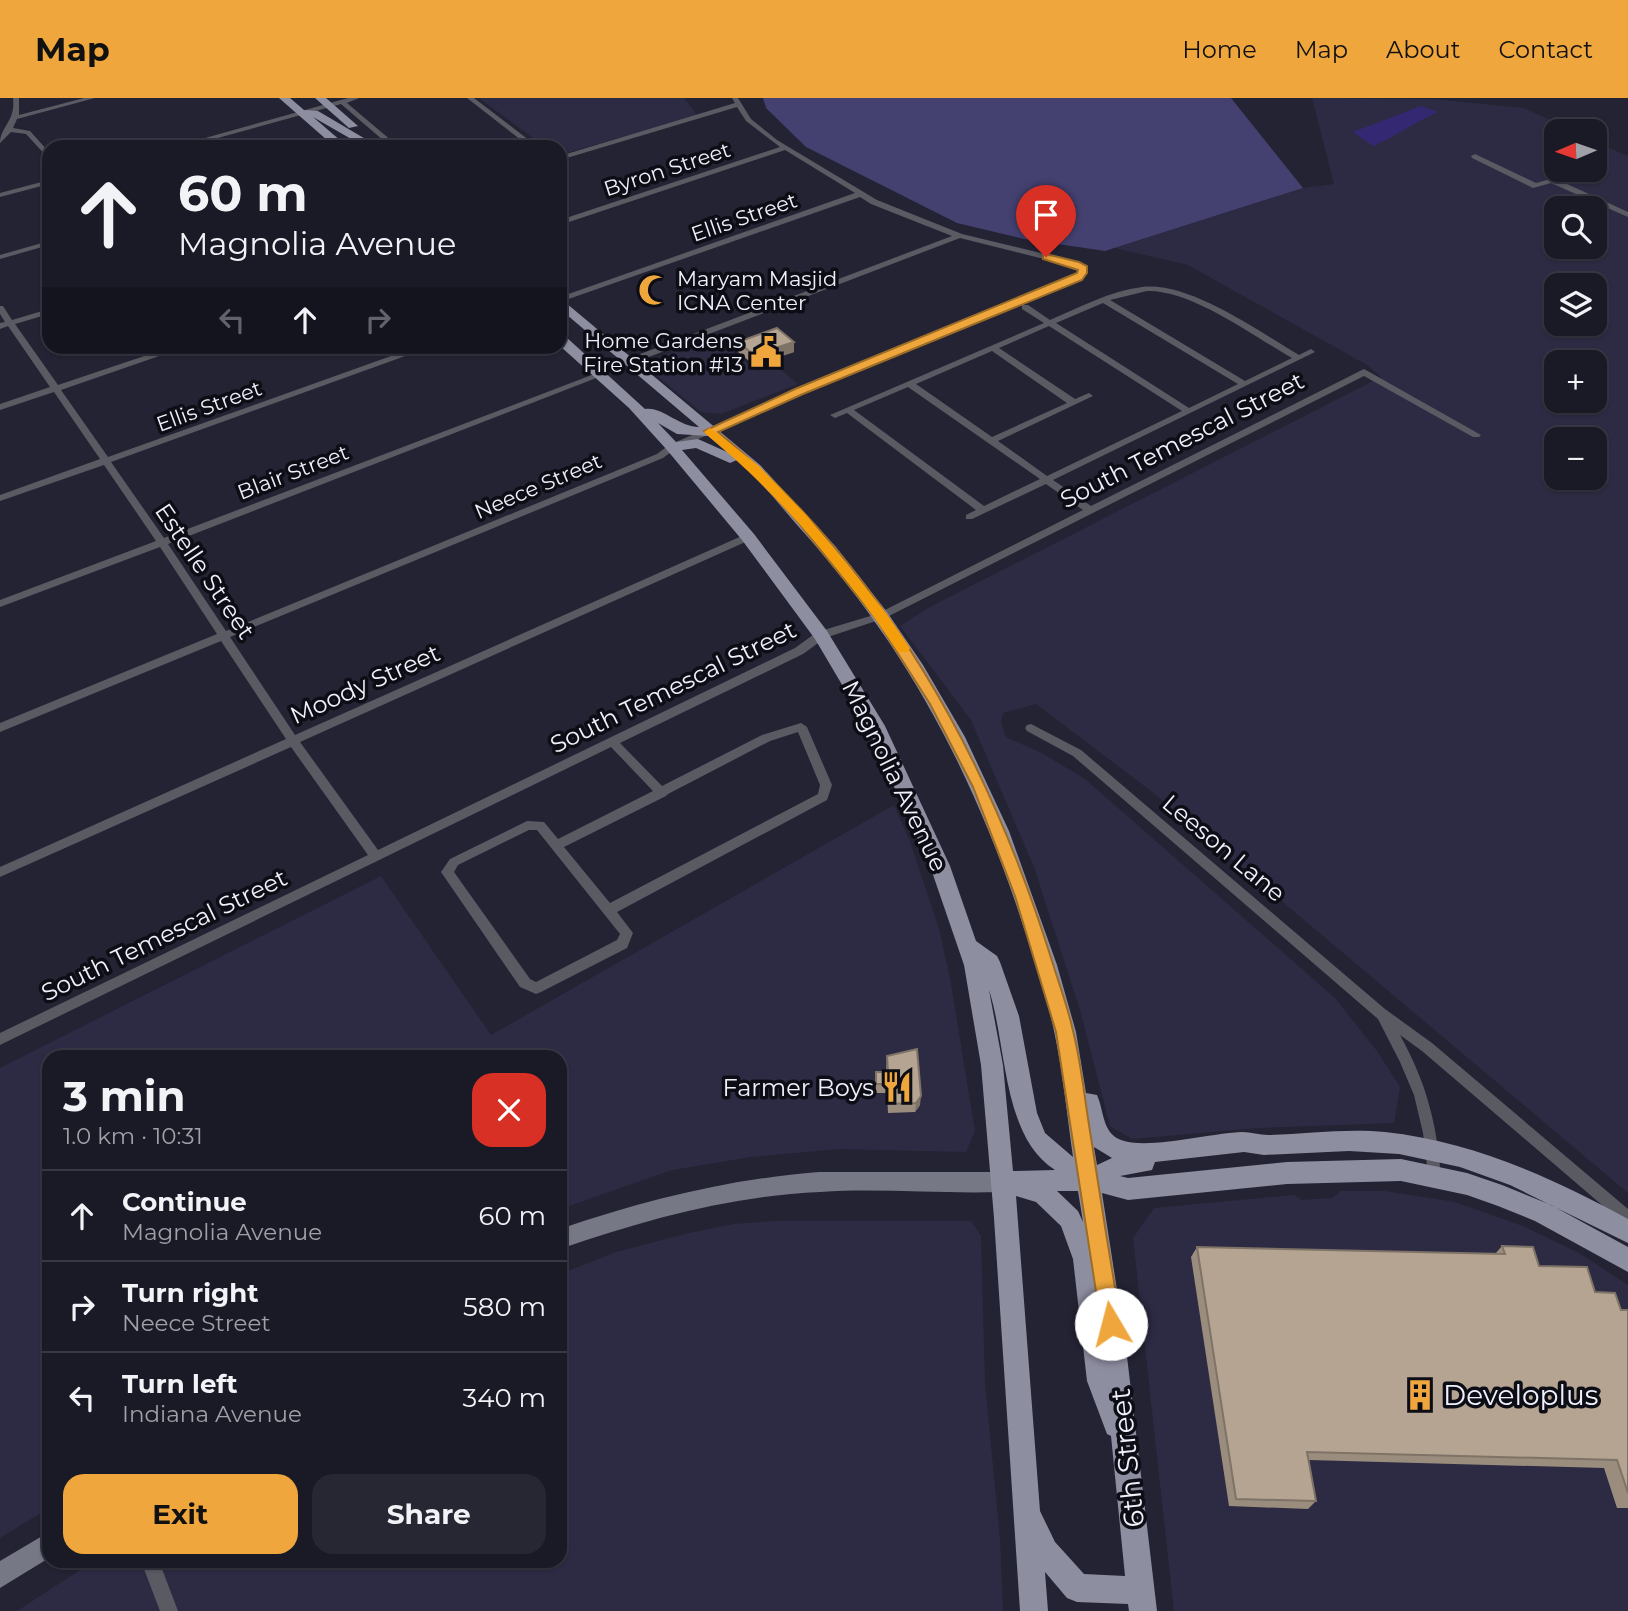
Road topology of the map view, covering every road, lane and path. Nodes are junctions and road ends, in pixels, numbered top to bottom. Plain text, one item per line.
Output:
1 (16, 98) edge
2 (92, 98) edge
3 (284, 98) edge
4 (302, 98) edge
5 (356, 98) edge
6 (470, 98) edge
7 (736, 101) edge
8 (325, 102) edge
9 (342, 102) junction
10 (301, 113) junction
11 (15, 118) junction
12 (9, 130) junction
13 (203, 140) edge
14 (334, 140) edge
15 (361, 140) edge
16 (370, 140) edge
17 (387, 140) edge
18 (525, 140) edge
19 (0, 141) edge
20 (785, 148) junction
21 (42, 149) edge
22 (567, 156) edge
23 (1475, 156) dead end
24 (42, 185) edge
25 (860, 194) junction
26 (0, 195) edge
27 (1628, 215) edge
28 (567, 221) edge
29 (959, 236) junction
30 (42, 245) edge
31 (0, 257) edge
32 (567, 299) edge
33 (1104, 300) junction
34 (567, 307) edge
35 (1025, 307) dead end
36 (0, 309) edge
37 (42, 313) edge
38 (5, 324) edge
39 (1049, 324) junction
40 (567, 345) edge
41 (993, 348) junction
42 (1311, 352) dead end
43 (160, 354) edge
44 (407, 354) edge
45 (1298, 358) junction
46 (630, 361) junction
47 (600, 375) junction
48 (909, 383) junction
49 (1244, 384) junction
50 (613, 386) junction
51 (56, 389) junction
52 (1088, 397) dead end
53 (1074, 403) junction
54 (0, 407) edge
55 (848, 410) junction
56 (1188, 411) junction
57 (835, 415) dead end
58 (710, 431) junction
59 (1476, 435) dead end
60 (992, 441) junction
61 (673, 447) junction
62 (106, 461) junction
63 (1046, 480) junction
64 (774, 488) junction
65 (0, 498) edge
66 (983, 510) junction
67 (1090, 510) junction
68 (970, 517) dead end
69 (748, 537) junction
70 (162, 542) junction
71 (0, 604) edge
72 (881, 616) junction
73 (821, 635) junction
74 (224, 636) junction
75 (0, 728) edge
76 (1031, 728) dead end
77 (292, 740) junction
78 (612, 741) junction
79 (662, 793) junction
80 (556, 845) junction
81 (375, 856) junction
82 (0, 872) edge
83 (609, 910) junction
84 (966, 945) junction
85 (1380, 1013) junction
86 (1065, 1032) junction
87 (0, 1039) edge
88 (1264, 1145) junction
89 (1433, 1151) junction
90 (1434, 1177) junction
91 (1090, 1180) junction
92 (1001, 1182) junction
93 (1628, 1218) edge
94 (1628, 1232) edge
95 (567, 1236) edge
96 (1628, 1260) edge
97 (1127, 1458) junction
98 (1025, 1500) junction
99 (42, 1549) edge
100 (153, 1568) edge
101 (0, 1576) edge
102 (1142, 1601) edge
103 (169, 1611) edge
104 (1034, 1611) edge

1 - 11 street
2 - 11 street
3 - 10 main road
4 - 8 main road
5 - 9 street
6 - 18 street
7 - 20 street
7 - 22 street
8 - 9 street
8 - 10 street
8 - 16 main road
9 - 17 street
10 - 13 street
10 - 14 main road
10 - 15 main road
11 - 12 street
12 - 19 street
12 - 21 street
20 - 25 street
20 - 28 street, Byron Street
23 - 27 street
24 - 26 street
25 - 29 street
25 - 32 street, Ellis Street
29 - 46 street
29 - 58 street, Neece Street
30 - 31 street
33 - 39 street
33 - 45 street
33 - 49 street
34 - 46 main road
35 - 39 street
36 - 38 street, Estelle Street
37 - 38 street
38 - 51 street, Estelle Street
39 - 41 street
39 - 56 street
40 - 47 main road, Magnolia Avenue
41 - 48 street
41 - 53 street
42 - 45 street
43 - 51 street
44 - 62 street, Ellis Street
45 - 49 street
46 - 58 main road
47 - 50 main road, Magnolia Avenue
47 - 70 street, Blair Street
48 - 55 street
48 - 60 street
49 - 56 street
50 - 58 main road
50 - 61 main road, Magnolia Avenue
51 - 54 street
51 - 62 street, Estelle Street
52 - 53 street
53 - 60 street
55 - 57 street
55 - 66 street
56 - 63 street
58 - 61 street, Neece Street
58 - 64 main road
59 - 67 street, South Temescal Street
60 - 63 street
61 - 64 main road
61 - 69 main road, Magnolia Avenue
61 - 74 street, Neece Street
62 - 65 street, Ellis Street
62 - 70 street, Estelle Street
63 - 66 street
63 - 67 street
64 - 72 main road
66 - 68 street
67 - 72 street, South Temescal Street
69 - 73 main road, Magnolia Avenue
69 - 77 street, Moody Street
70 - 71 street, Blair Street
70 - 74 street, Estelle Street
72 - 73 street, South Temescal Street
72 - 86 main road
73 - 78 street, South Temescal Street
73 - 84 main road, Magnolia Avenue
74 - 75 street, Neece Street
74 - 77 street, Estelle Street
76 - 85 street, Leeson Lane
77 - 81 street, Estelle Street
77 - 82 street, Moody Street
78 - 79 street
78 - 81 street, South Temescal Street
79 - 80 street
79 - 83 street
80 - 83 street
80 - 83 street
81 - 87 street, South Temescal Street
84 - 91 main road
84 - 92 main road, Magnolia Avenue
85 - 89 street, Leeson Lane
85 - 93 street, Leeson Lane
86 - 88 main road
86 - 91 main road
88 - 89 main road
88 - 91 main road
89 - 90 street, Leeson Lane
89 - 94 main road
90 - 91 main road
90 - 96 main road
91 - 92 main road
91 - 97 main road, 6th Street
92 - 95 main road
92 - 97 main road
92 - 98 main road
97 - 102 main road, 6th Street
98 - 102 main road
98 - 104 main road
99 - 101 main road
100 - 103 street

